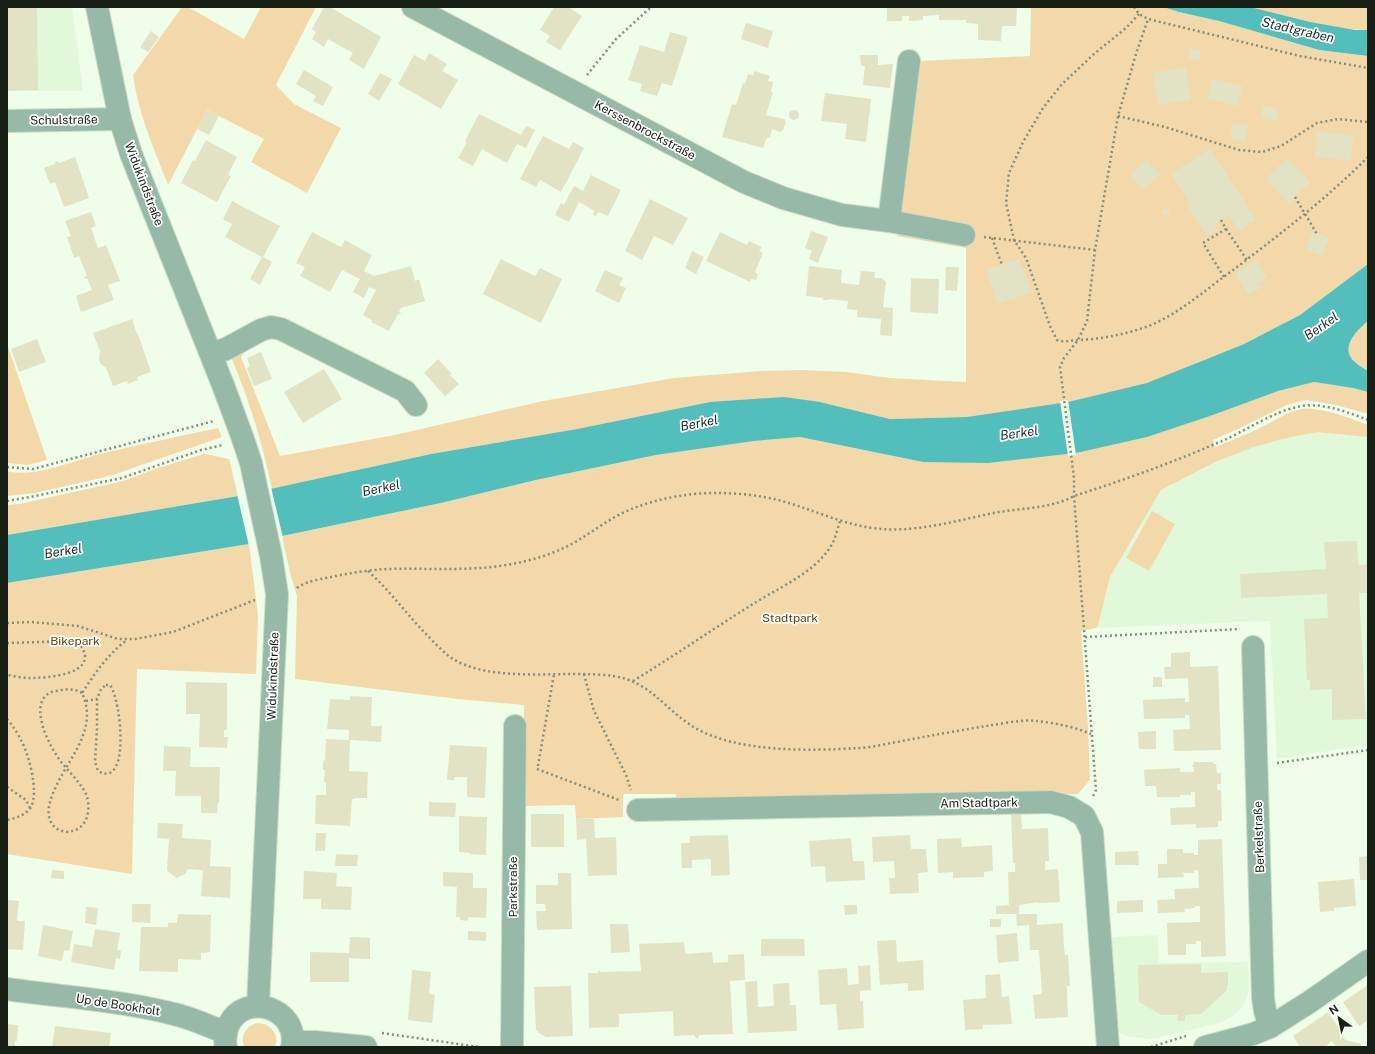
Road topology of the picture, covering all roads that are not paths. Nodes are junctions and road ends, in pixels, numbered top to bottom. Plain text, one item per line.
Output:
1 (97, 7) edge
2 (413, 7) edge
3 (909, 61) dead end
4 (120, 119) junction
5 (7, 121) edge
6 (889, 221) junction
7 (964, 235) road end
8 (211, 354) junction
9 (416, 405) dead end
10 (1253, 647) road end
11 (515, 726) dead end
12 (638, 810) road end
13 (1368, 961) edge
14 (7, 989) edge
15 (258, 1006) junction
16 (1259, 1036) edge
17 (226, 1040) edge
18 (371, 1040) edge
19 (292, 1045) edge
20 (512, 1047) edge
21 (1108, 1047) edge
22 (1205, 1047) edge

1 - 4 street, Widukindstraße
2 - 6 street, Kerssenbrockstraße
3 - 6 street
4 - 5 street, Schulstraße
4 - 8 street, Widukindstraße
6 - 7 street, Kerssenbrockstraße
8 - 9 street
8 - 15 street, Widukindstraße
10 - 16 street, Berkelstraße
11 - 20 street, Parkstraße
12 - 21 street, Am Stadtpark
13 - 16 street
14 - 17 street, Up de Bookholt
15 - 17 street
15 - 19 street
16 - 22 street
18 - 19 street

